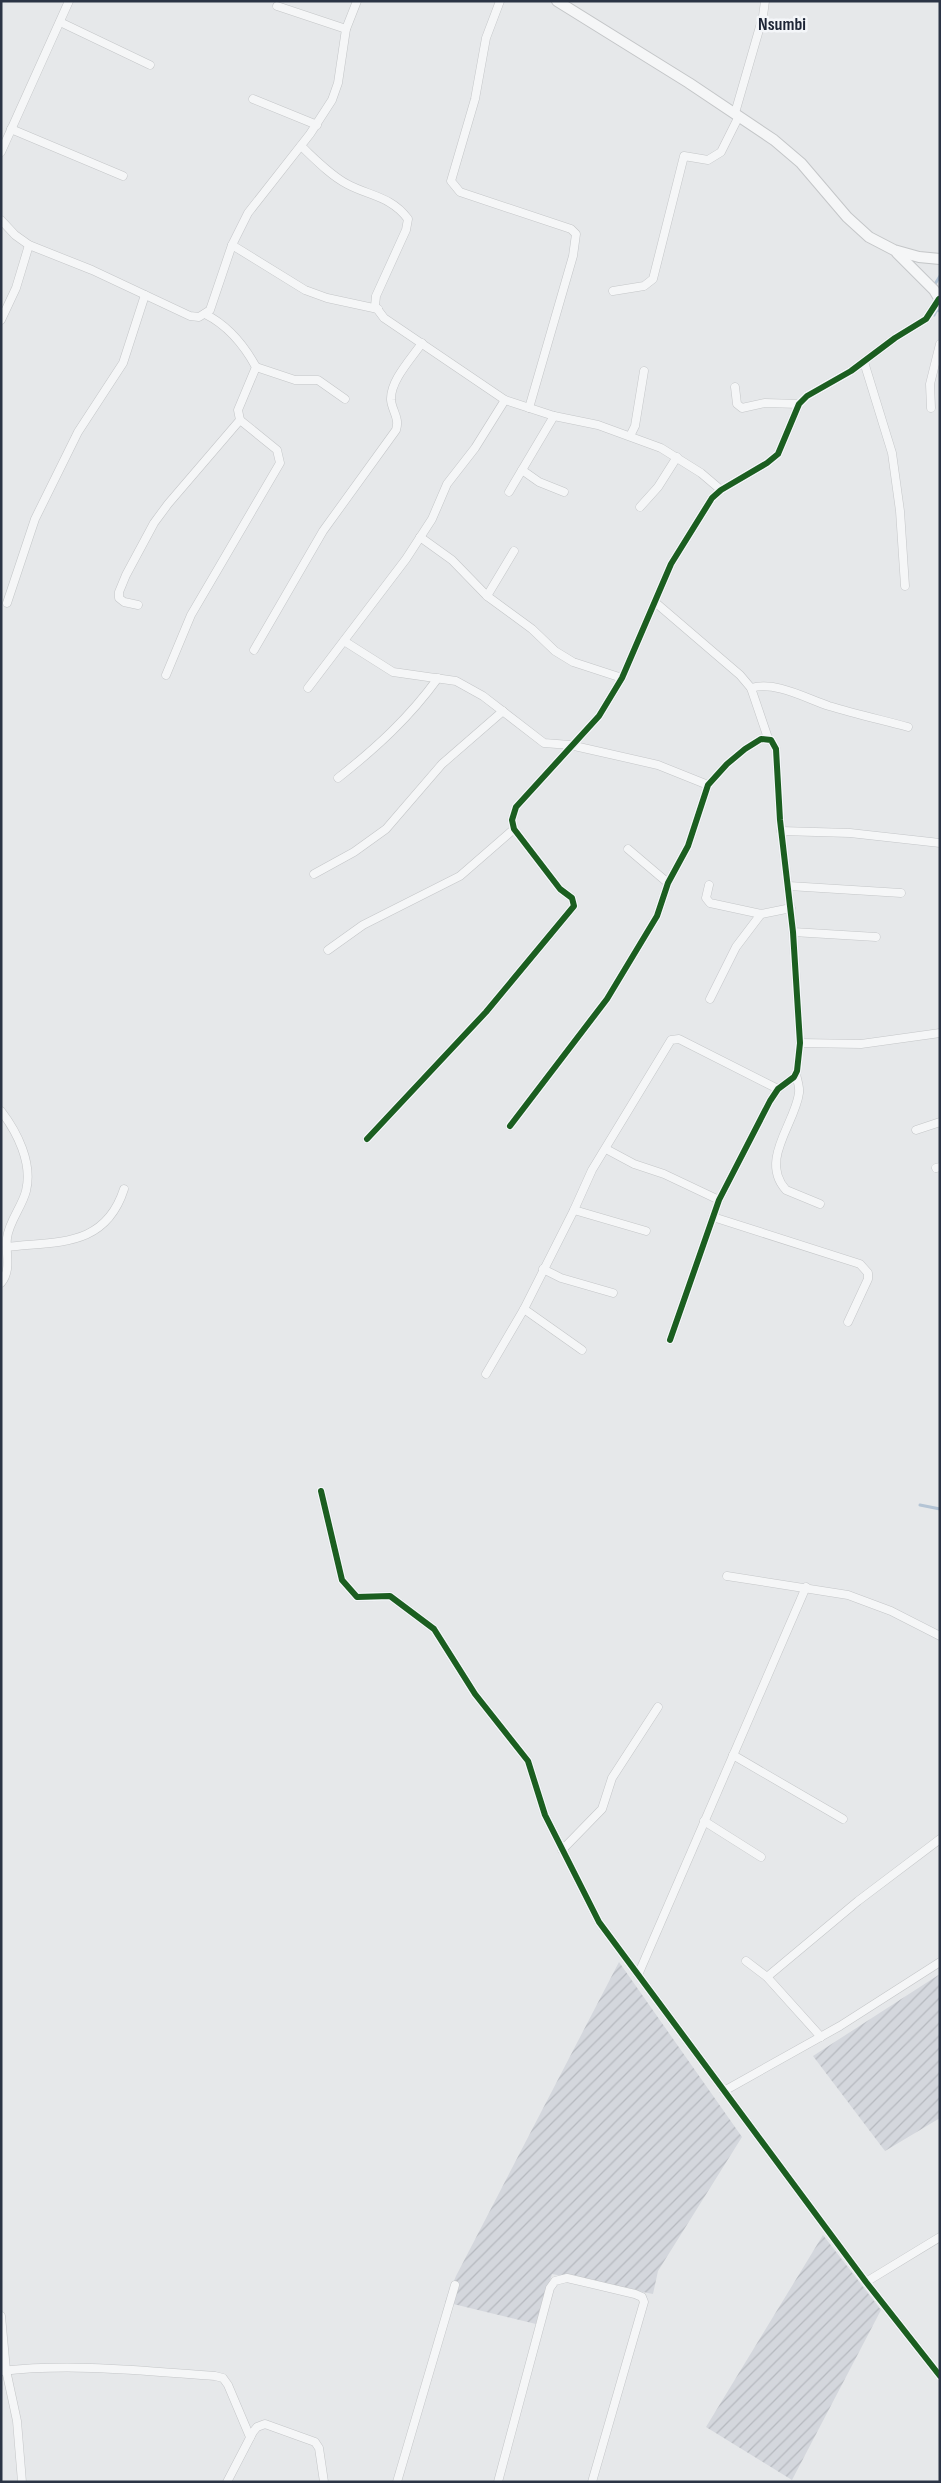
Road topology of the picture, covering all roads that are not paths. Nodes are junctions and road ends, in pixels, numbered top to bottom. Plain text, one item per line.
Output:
1 (70, 1) edge
2 (357, 1) edge
3 (500, 1) edge
4 (557, 1) edge
5 (765, 1) edge
6 (277, 6) dead end
7 (60, 22) junction
8 (346, 29) junction
9 (150, 65) dead end
10 (253, 99) dead end
11 (737, 115) junction
12 (317, 125) junction
13 (11, 129) junction
14 (301, 146) junction
15 (1, 152) edge
16 (123, 176) dead end
17 (1, 220) edge
18 (29, 244) junction
19 (232, 245) junction
20 (894, 250) junction
21 (940, 259) edge
22 (937, 286) edge
23 (614, 291) dead end
24 (145, 295) junction
25 (939, 300) edge
26 (378, 310) junction
27 (205, 314) junction
28 (1, 320) edge
29 (422, 343) junction
30 (940, 344) edge
31 (864, 362) junction
32 (256, 367) junction
33 (644, 371) dead end
34 (735, 387) dead end
35 (346, 399) dead end
36 (505, 400) junction
37 (799, 404) junction
38 (529, 408) junction
39 (931, 408) dead end
40 (554, 416) junction
41 (240, 420) junction
42 (630, 436) junction
43 (676, 457) junction
44 (522, 470) junction
45 (721, 490) junction
46 (509, 492) dead end
47 (564, 492) dead end
48 (640, 507) dead end
49 (420, 537) junction
50 (514, 550) dead end
51 (905, 586) dead end
52 (487, 596) junction
53 (7, 603) dead end
54 (656, 603) junction
55 (138, 605) dead end
56 (344, 641) junction
57 (254, 650) dead end
58 (166, 675) dead end
59 (438, 678) junction
60 (622, 678) junction
61 (308, 688) dead end
62 (751, 688) junction
63 (503, 711) junction
64 (908, 727) dead end
65 (768, 738) junction
66 (570, 745) junction
67 (338, 778) dead end
68 (708, 785) junction
69 (514, 829) junction
70 (781, 831) junction
71 (940, 843) edge
72 (628, 849) dead end
73 (314, 874) dead end
74 (668, 883) junction
75 (709, 885) dead end
76 (789, 886) junction
77 (901, 893) dead end
78 (791, 908) junction
79 (761, 914) junction
80 (793, 932) junction
81 (876, 937) dead end
82 (328, 950) dead end
83 (710, 1000) dead end
84 (940, 1033) edge
85 (800, 1044) junction
86 (796, 1074) junction
87 (778, 1089) junction
88 (1, 1111) edge
89 (940, 1122) edge
90 (510, 1126) dead end
91 (916, 1130) dead end
92 (367, 1139) dead end
93 (606, 1149) junction
94 (124, 1189) dead end
95 (719, 1200) junction
96 (820, 1204) dead end
97 (574, 1210) junction
98 (713, 1218) junction
99 (646, 1231) dead end
100 (7, 1247) junction
101 (543, 1270) junction
102 (1, 1283) edge
103 (613, 1293) dead end
104 (524, 1309) junction
105 (848, 1322) dead end
106 (670, 1340) dead end
107 (582, 1350) dead end
108 (486, 1374) dead end
109 (321, 1491) dead end
110 (727, 1576) dead end
111 (806, 1587) junction
112 (940, 1636) edge
113 (658, 1707) dead end
114 (733, 1756) junction
115 (843, 1818) dead end
116 (704, 1822) junction
117 (940, 1839) edge
118 (562, 1850) junction
119 (761, 1857) dead end
120 (746, 1961) dead end
121 (940, 1962) edge
122 (638, 1975) junction
123 (767, 1977) junction
124 (822, 2037) junction
125 (724, 2091) junction
126 (940, 2237) edge
127 (866, 2282) junction
128 (454, 2285) dead end
129 (1, 2316) edge
130 (3, 2369) edge
131 (940, 2376) edge
132 (250, 2437) junction
133 (22, 2482) edge
134 (228, 2482) edge
135 (324, 2482) edge
136 (397, 2482) edge
137 (498, 2482) edge
138 (592, 2482) edge

1 - 7 street
2 - 8 street
3 - 38 street
4 - 11 street
5 - 11 street
6 - 8 street
7 - 9 street
7 - 13 street
8 - 12 street
10 - 12 street
11 - 20 street
11 - 23 street
12 - 14 street
13 - 15 street
13 - 16 street
14 - 19 street
14 - 26 street
17 - 18 street
18 - 24 street
18 - 28 street
19 - 26 street
19 - 27 street
20 - 21 street
20 - 22 street
22 - 25 street
24 - 27 street
24 - 53 street
25 - 31 street
26 - 29 street
27 - 32 street
29 - 36 street
29 - 57 street
30 - 39 street
31 - 37 street
31 - 51 street
32 - 35 street
32 - 41 street
33 - 42 street
34 - 37 street
36 - 38 street
36 - 49 street
37 - 45 street
38 - 40 street
40 - 42 street
40 - 44 street
41 - 55 street
41 - 58 street
42 - 43 street
43 - 45 street
43 - 48 street
44 - 46 street
44 - 47 street
45 - 54 street
49 - 52 street
49 - 56 street
50 - 52 street
52 - 60 street
54 - 60 street
54 - 62 street
56 - 59 street
56 - 61 street
59 - 63 street
59 - 67 street
60 - 66 street
62 - 64 street
62 - 65 street
63 - 66 street
63 - 73 street
65 - 68 street
65 - 70 street
66 - 68 street
66 - 69 street
68 - 74 street
69 - 82 street
69 - 92 street
70 - 71 street
70 - 76 street
72 - 74 street
74 - 90 street
75 - 79 street
76 - 77 street
76 - 78 street
78 - 79 street
78 - 80 street
79 - 83 street
80 - 81 street
80 - 85 street
84 - 85 street
85 - 86 street
86 - 87 street
86 - 96 street
87 - 93 street
87 - 95 street
88 - 100 street
89 - 91 street
93 - 95 street
93 - 97 street
94 - 100 street
95 - 98 street
97 - 99 street
97 - 101 street
98 - 105 street
98 - 106 street
100 - 102 street
101 - 103 street
101 - 104 street
104 - 107 street
104 - 108 street
109 - 118 street
110 - 111 street
111 - 112 street
111 - 114 street
113 - 118 street
114 - 115 street
114 - 116 street
116 - 119 street
116 - 122 street
117 - 123 street
118 - 122 street
120 - 123 street
121 - 124 street
122 - 125 street
123 - 124 street
124 - 125 street
125 - 127 street
126 - 127 street
127 - 131 street
128 - 136 street
129 - 130 street
130 - 132 street
130 - 133 street
132 - 134 street
132 - 135 street
137 - 138 street

